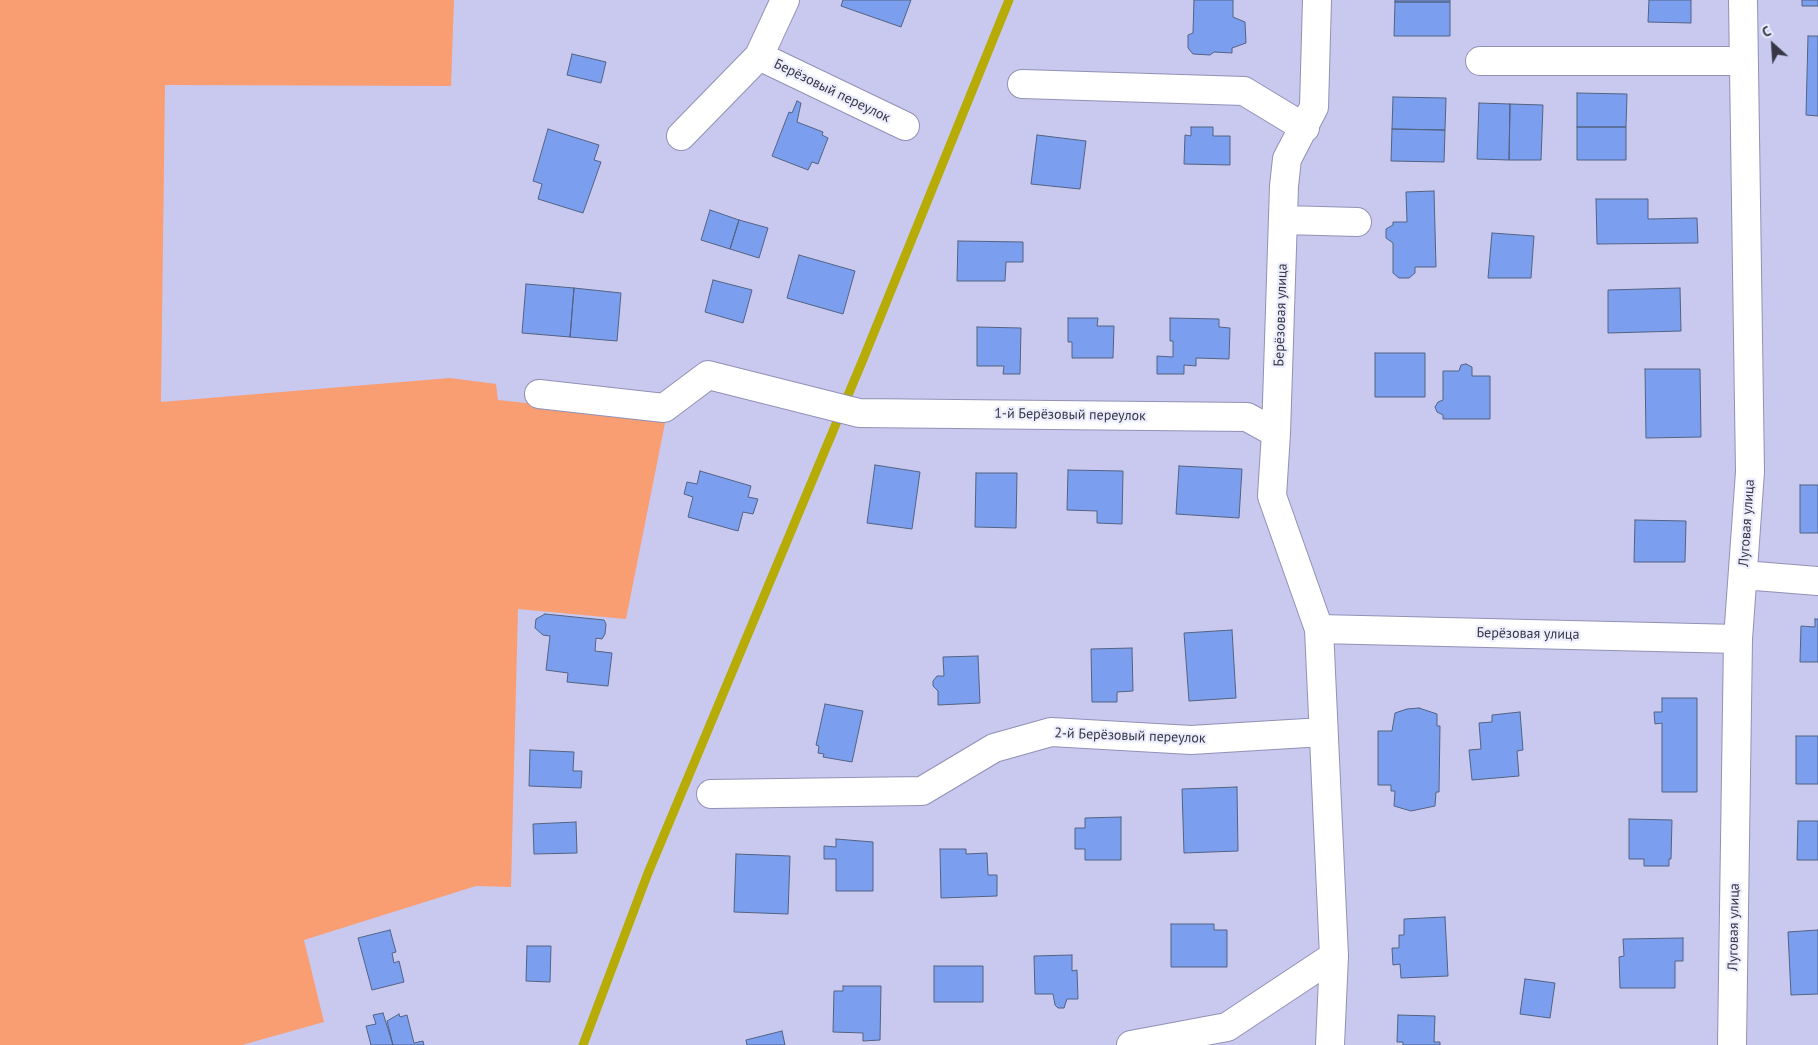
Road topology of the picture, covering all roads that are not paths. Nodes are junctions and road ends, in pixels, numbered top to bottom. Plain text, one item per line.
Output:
1 (785, 0) edge
2 (1317, 0) edge
3 (1743, 0) edge
4 (759, 56) junction
5 (1480, 61) dead end
6 (1744, 61) junction
7 (1022, 84) dead end
8 (905, 126) dead end
9 (1305, 128) junction
10 (681, 136) dead end
11 (1284, 220) junction
12 (1357, 222) dead end
13 (538, 394) dead end
14 (1276, 433) junction
15 (1743, 575) junction
16 (1818, 581) edge
17 (1319, 629) junction
18 (1738, 639) junction
19 (1323, 732) junction
20 (711, 794) dead end
21 (1334, 956) junction
22 (1130, 1045) edge
23 (1330, 1045) edge
24 (1732, 1045) edge

1 - 4 street
2 - 9 street, Берёзовая улица
3 - 6 street, Луговая улица
4 - 8 street, Берёзовый переулок
4 - 10 street
5 - 6 street
6 - 15 street, Луговая улица
7 - 9 street
9 - 11 street, Берёзовая улица
11 - 12 street
11 - 14 street, Берёзовая улица
13 - 14 street, 1-й Берёзовый переулок
14 - 17 street, Берёзовая улица
15 - 16 street
15 - 18 street, Луговая улица
17 - 18 street, Берёзовая улица
17 - 19 street, Берёзовая улица
18 - 24 street, Луговая улица
19 - 20 street, 2-й Берёзовый переулок
19 - 21 street, Берёзовая улица
21 - 22 street
21 - 23 street, Берёзовая улица

